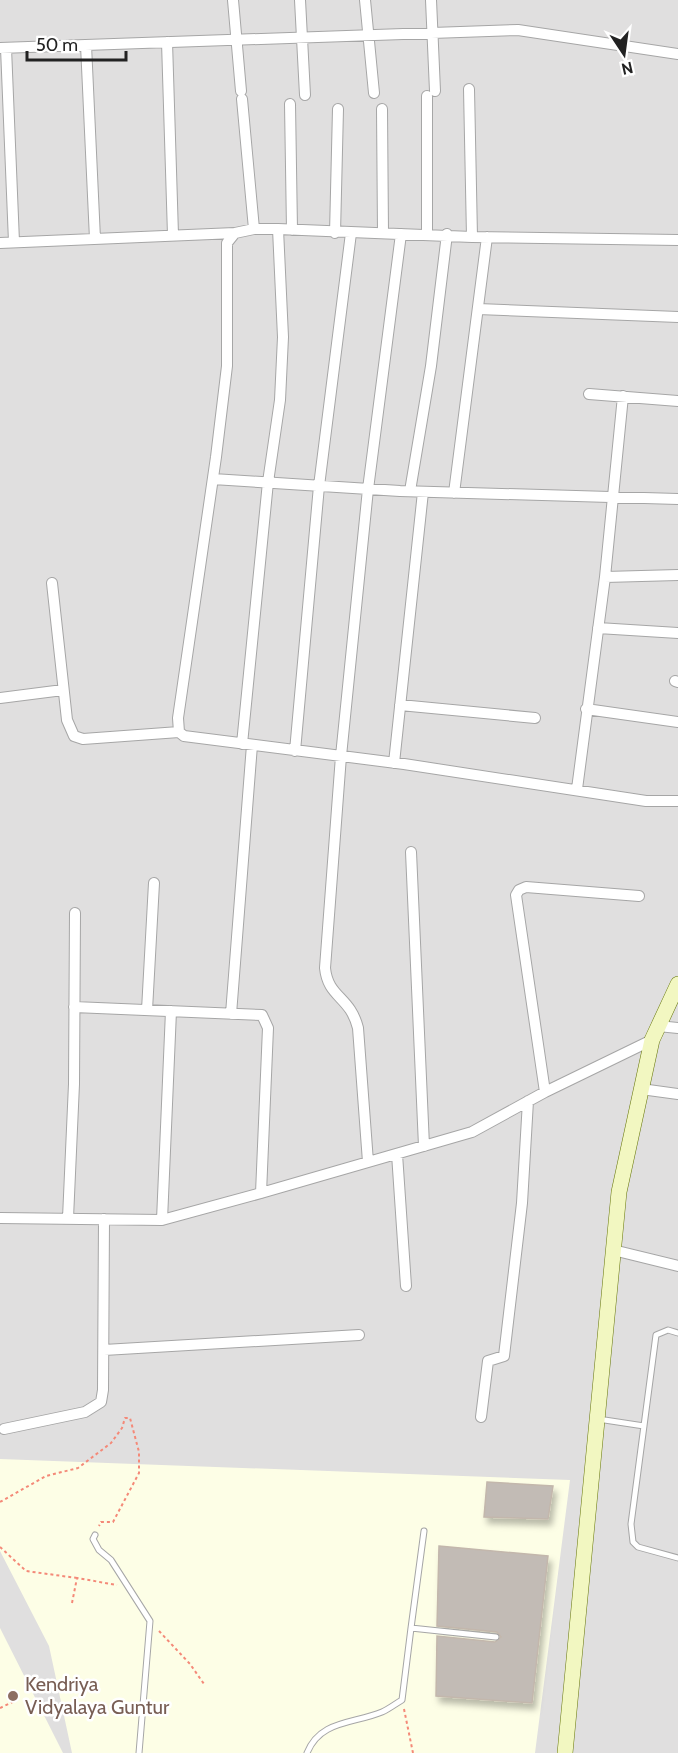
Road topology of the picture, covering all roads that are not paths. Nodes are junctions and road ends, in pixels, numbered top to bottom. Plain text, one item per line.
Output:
1 (233, 0) edge
2 (300, 0) edge
3 (365, 0) edge
4 (431, 0) edge
5 (433, 32) junction
6 (368, 34) junction
7 (302, 37) junction
8 (237, 39) junction
9 (166, 42) junction
10 (86, 45) junction
11 (3, 48) edge
12 (678, 54) edge
13 (469, 89) dead end
14 (374, 93) dead end
15 (305, 95) dead end
16 (290, 104) dead end
17 (338, 109) dead end
18 (382, 109) dead end
19 (254, 229) junction
20 (278, 229) junction
21 (292, 230) junction
22 (235, 232) junction
23 (335, 232) junction
24 (351, 233) junction
25 (383, 233) junction
26 (401, 234) junction
27 (427, 234) junction
28 (447, 234) junction
29 (173, 235) junction
30 (472, 237) junction
31 (487, 237) junction
32 (95, 239) junction
33 (678, 240) edge
34 (14, 242) junction
35 (0, 243) edge
36 (478, 309) junction
37 (678, 317) edge
38 (589, 394) dead end
39 (623, 396) junction
40 (678, 401) edge
41 (213, 479) junction
42 (268, 482) junction
43 (319, 486) junction
44 (368, 489) junction
45 (410, 491) junction
46 (423, 492) junction
47 (454, 493) junction
48 (613, 498) junction
49 (678, 499) edge
50 (678, 575) edge
51 (605, 577) junction
52 (52, 583) dead end
53 (598, 628) junction
54 (678, 633) edge
55 (63, 690) junction
56 (0, 698) edge
57 (400, 705) junction
58 (586, 710) junction
59 (535, 718) dead end
60 (678, 722) edge
61 (179, 732) junction
62 (247, 745) junction
63 (295, 751) junction
64 (340, 756) junction
65 (393, 763) junction
66 (577, 789) junction
67 (678, 801) edge
68 (411, 852) dead end
69 (154, 883) dead end
70 (639, 896) dead end
71 (75, 913) dead end
72 (678, 984) edge
73 (74, 1007) junction
74 (147, 1010) junction
75 (171, 1011) junction
76 (231, 1014) junction
77 (678, 1028) edge
78 (655, 1033) junction
79 (641, 1089) junction
80 (545, 1092) junction
81 (678, 1094) edge
82 (528, 1101) junction
83 (424, 1146) junction
84 (397, 1154) junction
85 (368, 1162) junction
86 (261, 1193) junction
87 (0, 1218) edge
88 (68, 1218) junction
89 (104, 1219) junction
90 (162, 1220) junction
91 (613, 1250) junction
92 (678, 1266) edge
93 (406, 1286) dead end
94 (678, 1333) edge
95 (359, 1335) dead end
96 (104, 1350) junction
97 (481, 1417) dead end
98 (597, 1419) junction
99 (644, 1426) junction
100 (4, 1429) dead end
101 (424, 1531) dead end
102 (95, 1535) road end
103 (678, 1558) edge
104 (411, 1629) junction
105 (496, 1636) dead end
106 (138, 1753) edge
107 (307, 1753) edge
108 (565, 1753) edge

1 - 8 street
2 - 7 street
3 - 6 street
4 - 5 street
5 - 6 street
5 - 12 street
5 - 27 street
6 - 7 street
6 - 14 street
7 - 8 street
7 - 15 street
8 - 9 street
8 - 19 street
9 - 10 street
9 - 29 street
10 - 11 street
10 - 32 street
11 - 34 street
13 - 30 street
16 - 21 street
17 - 23 street
18 - 25 street
19 - 20 street
19 - 22 street
20 - 21 street
20 - 42 street
21 - 23 street
22 - 29 street
22 - 41 street
23 - 24 street
24 - 25 street
24 - 43 street
25 - 26 street
26 - 27 street
26 - 44 street
27 - 28 street
28 - 30 street
28 - 45 street
29 - 32 street
30 - 31 street
31 - 33 street
31 - 36 street
32 - 34 street
34 - 35 street
36 - 37 street
36 - 47 street
38 - 39 street
39 - 40 street
39 - 48 street
41 - 42 street
41 - 61 street
42 - 43 street
42 - 62 street
43 - 44 street
43 - 63 street
44 - 45 street
44 - 64 street
45 - 46 street
46 - 47 street
46 - 57 street
47 - 48 street
48 - 49 street
48 - 51 street
50 - 51 street
51 - 53 street
52 - 55 street
53 - 54 street
53 - 58 street
55 - 56 street
55 - 61 street
57 - 59 street
57 - 65 street
58 - 60 street
58 - 66 street
61 - 62 street
62 - 63 street
62 - 76 street
63 - 64 street
64 - 65 street
64 - 85 street
65 - 66 street
66 - 67 street
68 - 83 street
69 - 74 street
70 - 80 street
71 - 73 street
72 - 78 street
73 - 74 street
73 - 88 street
74 - 75 street
75 - 76 street
75 - 90 street
76 - 86 street
77 - 78 street
78 - 79 street
78 - 80 street
79 - 81 street
79 - 91 street
80 - 82 street
82 - 83 street
82 - 97 street
83 - 84 street
84 - 85 street
84 - 93 street
85 - 86 street
86 - 90 street
87 - 88 street
88 - 89 street
89 - 90 street
89 - 96 street
91 - 92 street
91 - 98 street
94 - 99 lane
95 - 96 street
96 - 100 street
98 - 99 lane
98 - 108 street
99 - 103 lane
101 - 104 lane
102 - 106 lane
104 - 105 lane
104 - 107 lane

